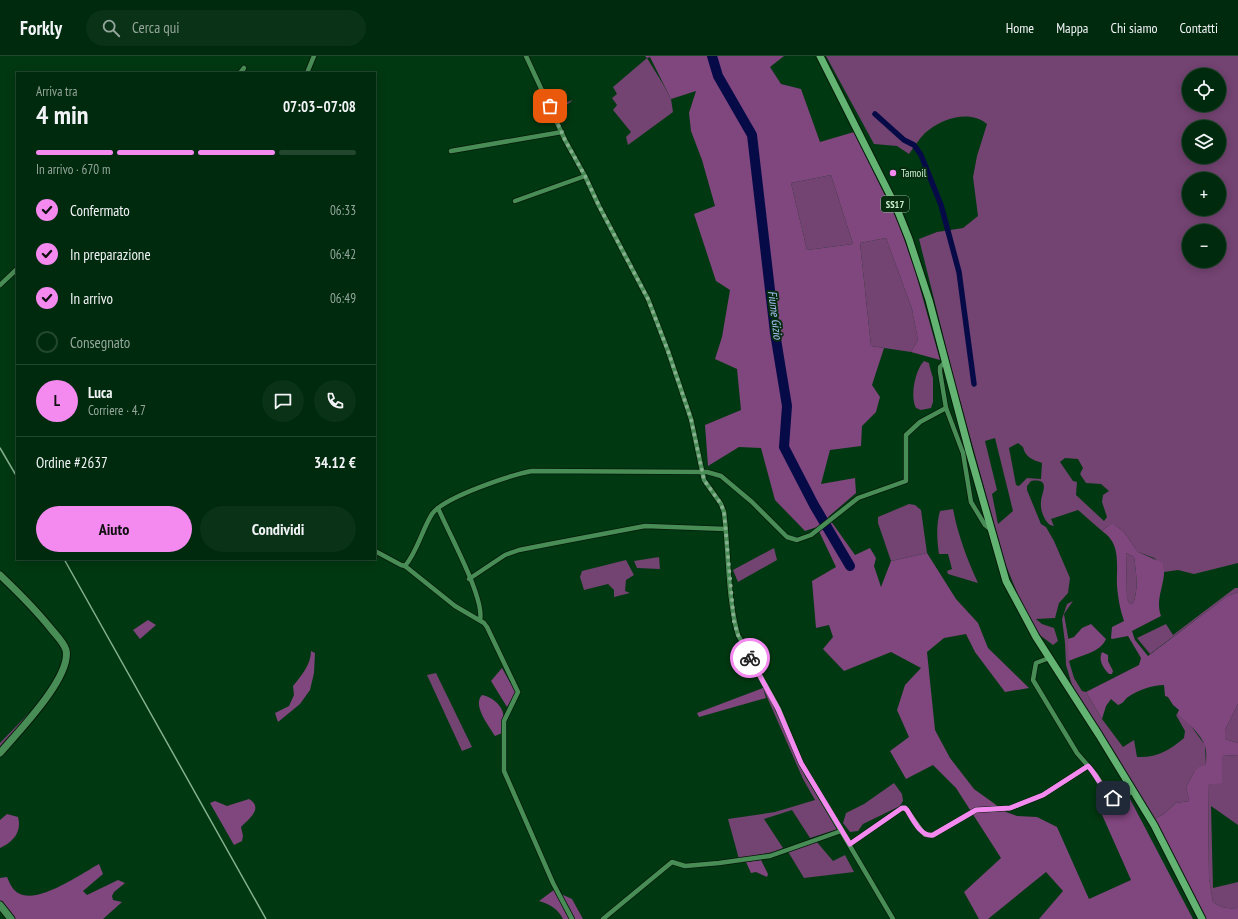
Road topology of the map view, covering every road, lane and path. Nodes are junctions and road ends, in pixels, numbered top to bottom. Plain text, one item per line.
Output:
1 (314, 56) edge
2 (526, 56) edge
3 (820, 56) edge
4 (244, 68) dead end
5 (241, 72) edge
6 (307, 72) edge
7 (562, 132) junction
8 (451, 151) dead end
9 (585, 176) junction
10 (515, 201) dead end
11 (16, 270) edge
12 (0, 285) edge
13 (944, 362) junction
14 (946, 408) junction
15 (966, 452) junction
16 (702, 472) junction
17 (438, 508) junction
18 (726, 529) junction
19 (990, 529) junction
20 (376, 552) edge
21 (405, 566) junction
22 (0, 574) edge
23 (469, 579) junction
24 (480, 620) junction
25 (1049, 658) junction
26 (0, 753) edge
27 (1088, 766) junction
28 (1133, 792) junction
29 (841, 830) junction
30 (850, 844) junction
31 (0, 905) edge
32 (10, 919) edge
33 (572, 919) edge
34 (603, 919) edge
35 (894, 919) edge
36 (1202, 919) edge

1 - 6 street
2 - 7 street
3 - 13 main road, SS17
4 - 5 street
7 - 8 street
7 - 9 street
9 - 10 street
9 - 16 street
11 - 12 street
13 - 14 street
13 - 15 main road, SS17
14 - 15 street
14 - 16 street
15 - 19 main road, SS17
15 - 19 street
16 - 17 street
16 - 18 street
17 - 21 street
17 - 23 street
18 - 23 street
18 - 29 street
19 - 25 main road, SS17
20 - 21 street
21 - 24 street
22 - 26 main road
23 - 24 street
24 - 33 street
25 - 27 street
25 - 28 main road, SS17
27 - 28 street
27 - 30 street
28 - 36 main road, SS17
29 - 30 street
29 - 34 street
30 - 35 street
31 - 32 main road

